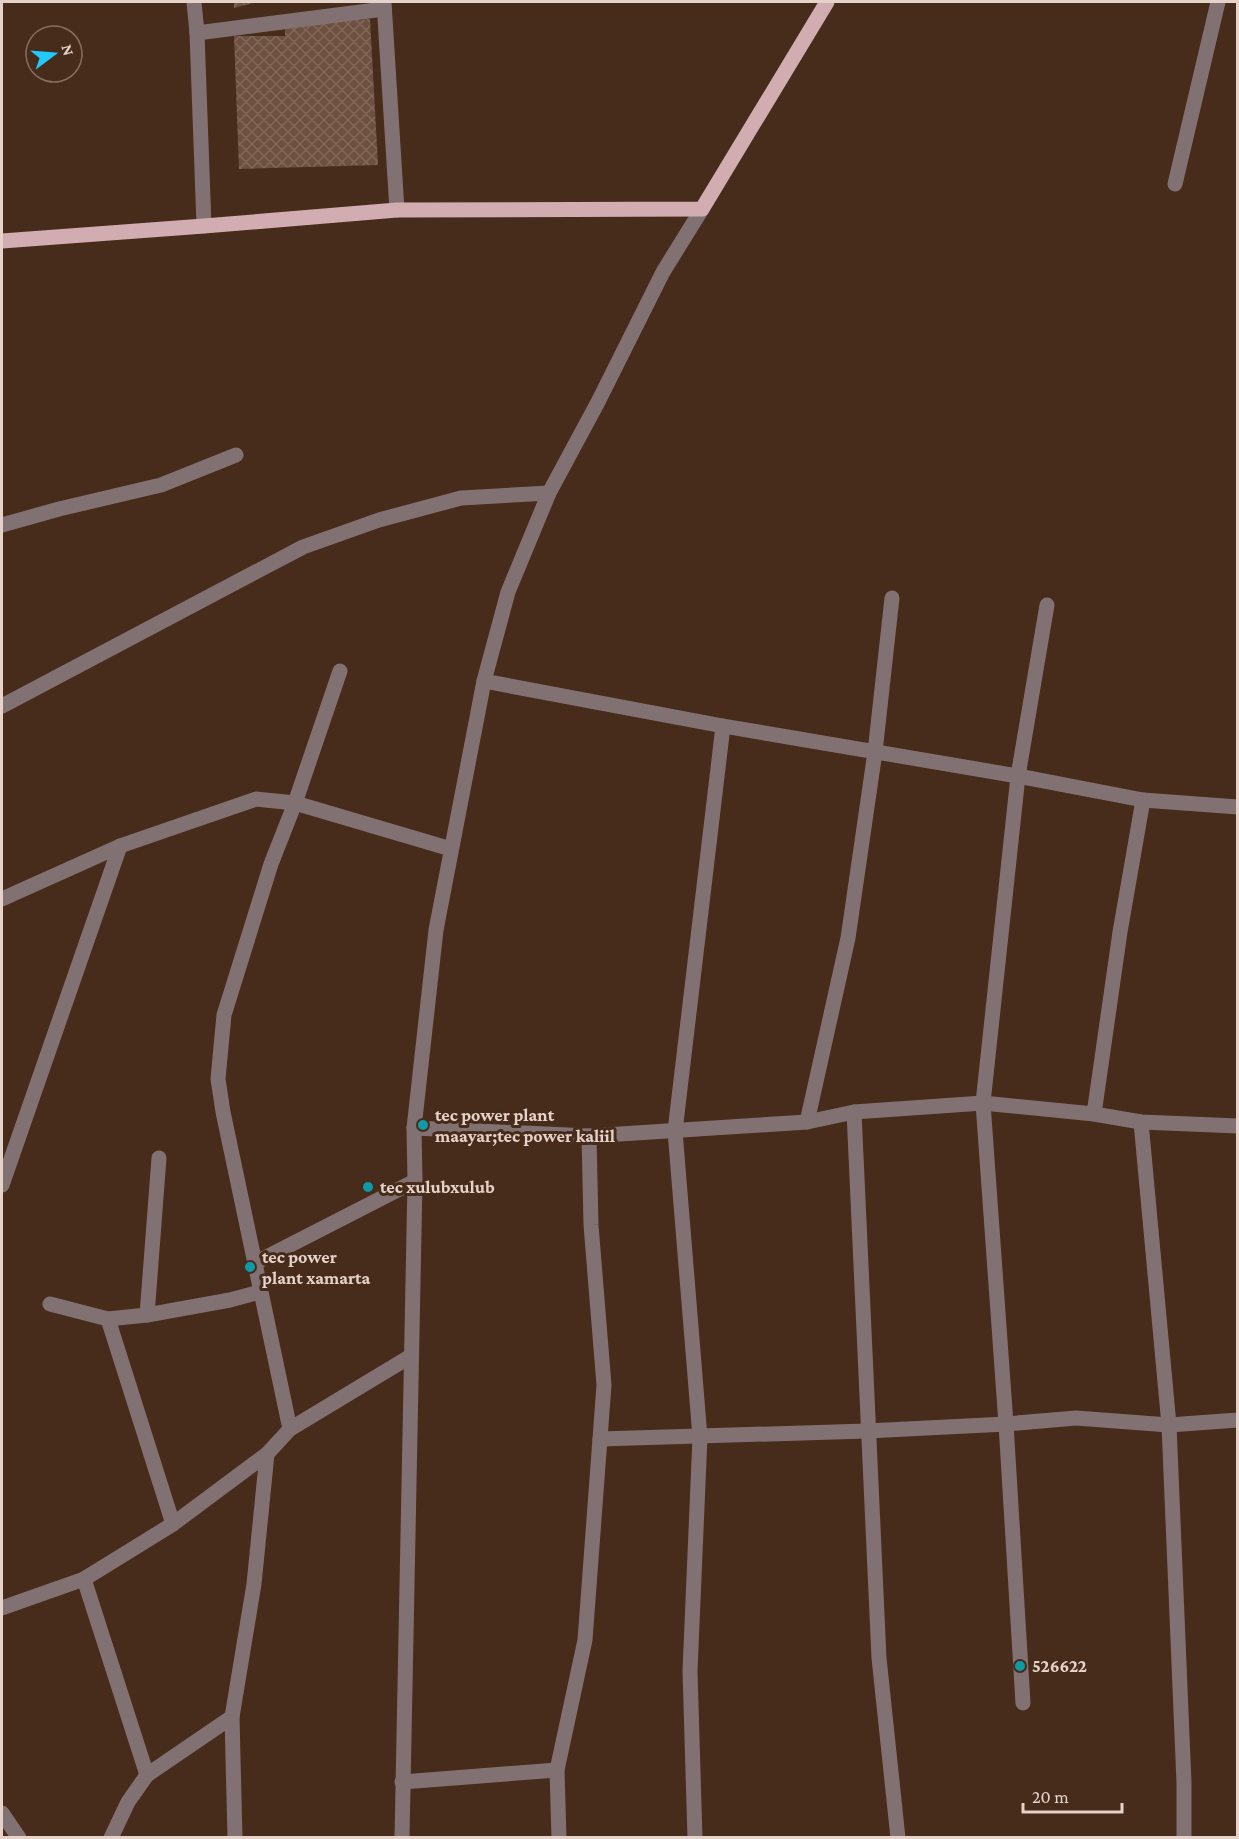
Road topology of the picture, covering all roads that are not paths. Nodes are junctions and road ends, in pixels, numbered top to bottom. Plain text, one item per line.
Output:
1 (194, 2) edge
2 (827, 2) edge
3 (1218, 2) edge
4 (384, 5) edge
5 (197, 33) junction
6 (1175, 184) dead end
7 (702, 209) junction
8 (397, 210) junction
9 (204, 226) junction
10 (2, 241) edge
11 (236, 455) dead end
12 (549, 494) junction
13 (2, 525) edge
14 (892, 598) dead end
15 (1047, 605) dead end
16 (340, 671) dead end
17 (484, 681) junction
18 (2, 706) edge
19 (723, 726) junction
20 (874, 752) junction
21 (1018, 776) junction
22 (1143, 800) junction
23 (295, 803) junction
24 (1238, 807) edge
25 (120, 846) junction
26 (450, 849) junction
27 (2, 899) edge
28 (983, 1103) junction
29 (854, 1112) junction
30 (1094, 1114) junction
31 (807, 1122) junction
32 (1142, 1122) junction
33 (1238, 1126) edge
34 (414, 1128) junction
35 (675, 1131) junction
36 (589, 1136) junction
37 (159, 1158) dead end
38 (415, 1181) junction
39 (2, 1185) edge
40 (255, 1263) junction
41 (260, 1292) junction
42 (50, 1304) dead end
43 (147, 1315) junction
44 (108, 1319) junction
45 (411, 1356) junction
46 (1238, 1420) edge
47 (1006, 1424) junction
48 (1169, 1425) junction
49 (290, 1429) junction
50 (867, 1431) junction
51 (700, 1437) junction
52 (600, 1439) junction
53 (267, 1454) junction
54 (173, 1524) junction
55 (84, 1579) junction
56 (2, 1608) edge
57 (1023, 1704) dead end
58 (232, 1717) junction
59 (557, 1770) junction
60 (147, 1775) junction
61 (402, 1782) junction
62 (2, 1813) edge
63 (19, 1838) edge
64 (111, 1838) edge
65 (235, 1838) edge
66 (402, 1838) edge
67 (559, 1838) edge
68 (695, 1838) edge
69 (898, 1838) edge
70 (1184, 1838) edge

1 - 5 street
2 - 7 main road
3 - 6 street
4 - 5 street
4 - 8 street
5 - 9 street
7 - 8 main road
7 - 12 street
8 - 9 main road
9 - 10 main road
11 - 13 street
12 - 17 street
12 - 18 street
14 - 20 street
15 - 21 street
16 - 23 street
17 - 19 street
17 - 26 street
19 - 20 street
19 - 35 street
20 - 21 street
20 - 31 street
21 - 22 street
21 - 28 street
22 - 24 street
22 - 30 street
23 - 25 street
23 - 26 street
23 - 40 street
25 - 27 street
25 - 39 street
26 - 34 street
28 - 29 street
28 - 30 street
28 - 47 street
29 - 31 street
29 - 50 street
30 - 32 street
31 - 35 street
32 - 33 street
32 - 48 street
34 - 36 street
34 - 38 street
35 - 36 street
35 - 51 street
36 - 52 street
37 - 43 street
38 - 40 street
38 - 45 street
40 - 41 street
41 - 43 street
41 - 49 street
42 - 44 street
43 - 44 street
44 - 54 street
45 - 49 street
45 - 61 street
46 - 48 street
47 - 48 street
47 - 50 street
47 - 57 street
48 - 70 street
49 - 53 street
50 - 51 street
50 - 69 street
51 - 52 street
51 - 68 street
52 - 59 street
53 - 54 street
53 - 58 street
54 - 55 street
55 - 56 street
55 - 60 street
58 - 60 street
58 - 65 street
59 - 61 street
59 - 67 street
60 - 64 street
61 - 66 street
62 - 63 street

